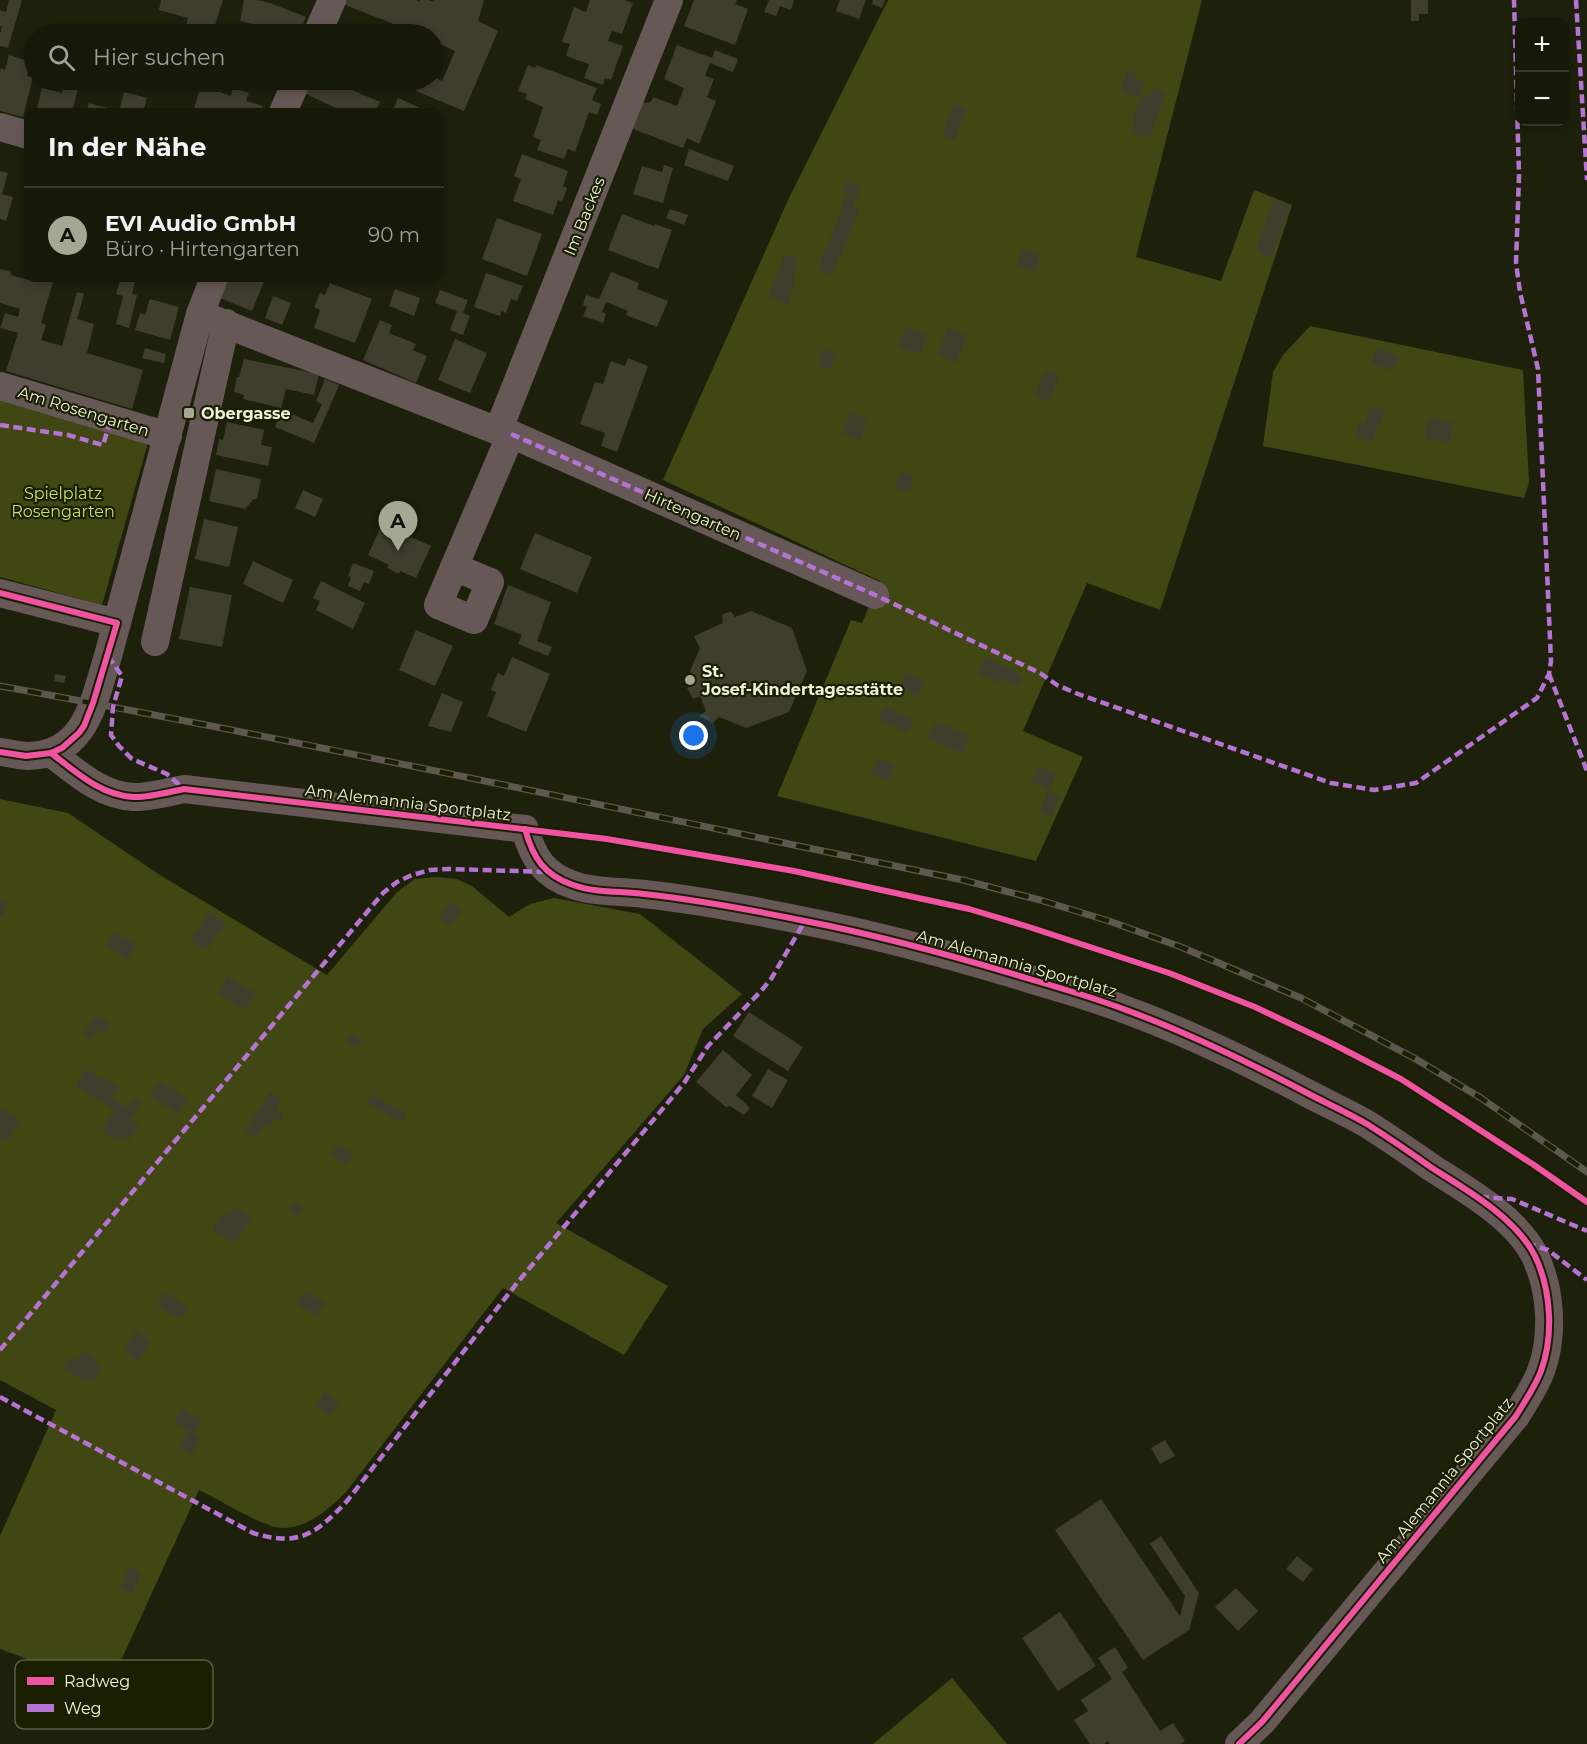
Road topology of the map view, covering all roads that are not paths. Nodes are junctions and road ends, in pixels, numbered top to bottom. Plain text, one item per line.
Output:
1 (332, 0) edge
2 (669, 0) edge
3 (321, 24) edge
4 (293, 90) edge
5 (285, 108) edge
6 (0, 127) edge
7 (24, 134) edge
8 (214, 282) edge
9 (213, 318) junction
10 (0, 386) edge
11 (505, 432) junction
12 (168, 436) junction
13 (454, 567) dead end
14 (0, 593) edge
15 (875, 595) dead end
16 (117, 623) junction
17 (155, 642) dead end
18 (0, 752) edge
19 (51, 753) junction
20 (1239, 1744) edge

1 - 3 street
2 - 11 street, Im Backes
4 - 5 street
6 - 7 street
8 - 9 street
9 - 11 street, Hirtengarten
9 - 12 street
9 - 17 street
10 - 12 street, Am Rosengarten
11 - 13 street
11 - 15 street, Hirtengarten
12 - 16 street
14 - 16 street
16 - 19 street
18 - 19 street
19 - 20 street, Am Alemannia Sportplatz

